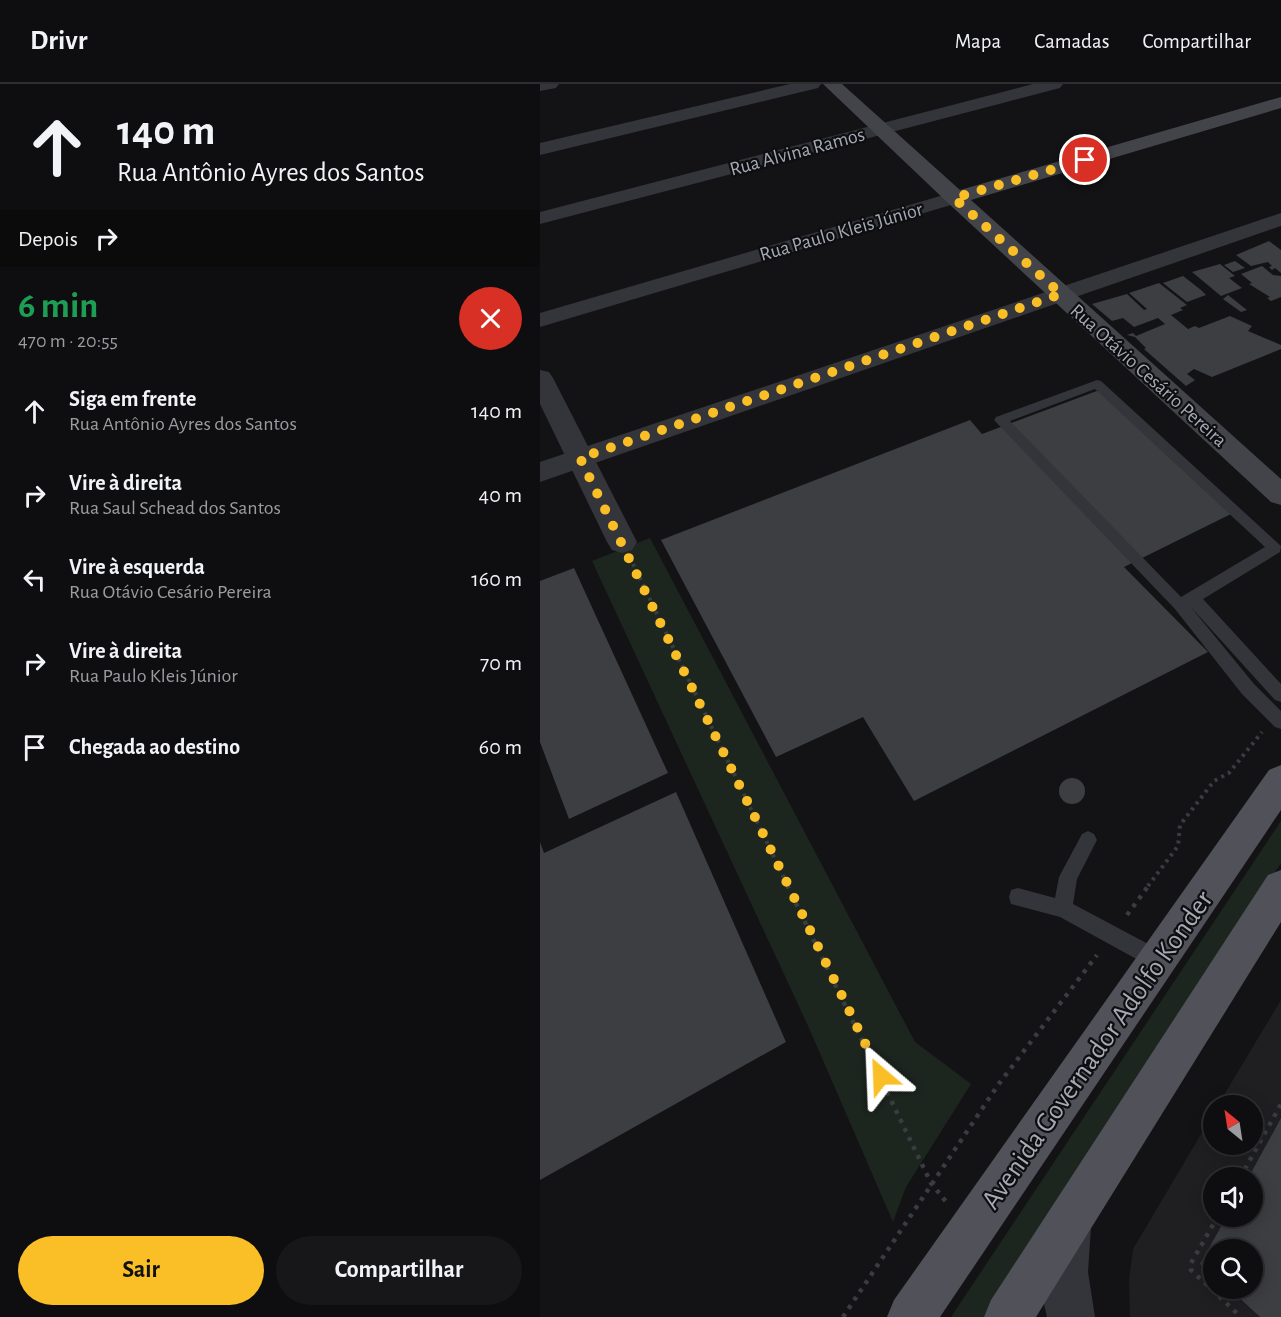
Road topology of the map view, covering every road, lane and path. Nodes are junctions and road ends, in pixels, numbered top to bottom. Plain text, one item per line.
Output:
1 (550, 84) edge
2 (812, 84) edge
3 (832, 84) edge
4 (1054, 84) edge
5 (540, 86) edge
6 (1281, 102) edge
7 (882, 129) junction
8 (540, 148) edge
9 (954, 198) junction
10 (540, 219) edge
11 (1281, 219) edge
12 (1061, 294) junction
13 (540, 320) edge
14 (540, 378) edge
15 (580, 458) junction
16 (540, 472) edge
17 (1281, 495) edge
18 (622, 542) joint
19 (1186, 602) junction
20 (1281, 695) edge
21 (1278, 718) edge
22 (1281, 781) edge
23 (1088, 840) dead end
24 (1281, 888) edge
25 (1018, 897) dead end
26 (1063, 909) junction
27 (1112, 935) junction
28 (1158, 960) junction
29 (1281, 1104) edge
30 (1246, 1167) edge
31 (931, 1183) junction
32 (1068, 1223) junction
33 (1212, 1227) edge
34 (970, 1231) junction
35 (843, 1317) edge
36 (911, 1317) edge
37 (1008, 1317) edge
38 (1071, 1317) edge
39 (1241, 1317) edge

1 - 5 street
2 - 8 street
3 - 7 main road, Rua Otávio Cesário Pereira
4 - 7 street, Rua Alvina Ramos
6 - 9 main road, Rua Paulo Kleis Júnior
7 - 9 main road, Rua Otávio Cesário Pereira
7 - 10 street, Rua Alvina Ramos
9 - 12 main road, Rua Otávio Cesário Pereira
9 - 13 street, Rua Paulo Kleis Júnior
11 - 12 street
12 - 15 street
12 - 17 main road, Rua Otávio Cesário Pereira
14 - 15 street
15 - 16 street
15 - 18 street
18 - 31 path
19 - 19 lane
19 - 20 lane
19 - 21 lane
21 - 27 path
22 - 28 main road, Avenida Governador Adolfo Konder
23 - 26 lane
24 - 32 main road
25 - 26 lane
26 - 27 lane
27 - 28 lane
27 - 31 path
28 - 34 main road, Avenida Governador Adolfo Konder
29 - 30 path
31 - 34 path
31 - 35 path
32 - 37 main road
32 - 38 street
33 - 39 path
34 - 36 main road, Avenida Governador Adolfo Konder

